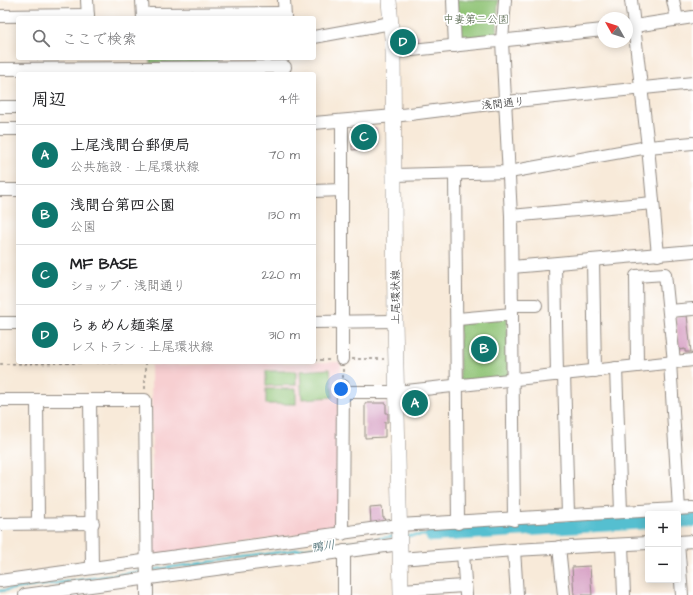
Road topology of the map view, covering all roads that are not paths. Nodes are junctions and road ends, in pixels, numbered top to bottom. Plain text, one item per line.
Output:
1 (87, 0) edge
2 (142, 0) edge
3 (284, 0) edge
4 (389, 0) edge
5 (453, 0) edge
6 (505, 0) edge
7 (631, 0) edge
8 (673, 0) edge
9 (631, 12) edge
10 (284, 15) edge
11 (0, 16) edge
12 (88, 16) edge
13 (143, 16) edge
14 (221, 16) edge
15 (693, 17) edge
16 (677, 19) junction
17 (391, 23) junction
18 (633, 26) edge
19 (597, 31) edge
20 (316, 37) edge
21 (633, 38) edge
22 (502, 41) junction
23 (455, 46) junction
24 (393, 52) junction
25 (88, 63) edge
26 (221, 63) edge
27 (285, 66) edge
28 (143, 67) edge
29 (0, 69) edge
30 (693, 83) edge
31 (641, 88) junction
32 (506, 102) junction
33 (0, 107) edge
34 (16, 107) edge
35 (394, 116) junction
36 (342, 121) junction
37 (316, 123) edge
38 (0, 129) edge
39 (16, 129) edge
40 (693, 143) edge
41 (648, 147) junction
42 (509, 172) junction
43 (455, 174) junction
44 (395, 175) junction
45 (0, 190) edge
46 (16, 190) edge
47 (342, 190) junction
48 (316, 191) edge
49 (653, 203) junction
50 (511, 216) junction
51 (693, 252) edge
52 (658, 255) junction
53 (593, 260) junction
54 (556, 264) junction
55 (512, 267) junction
56 (536, 305) dead end
57 (512, 309) junction
58 (693, 309) edge
59 (669, 312) junction
60 (458, 319) junction
61 (395, 321) junction
62 (316, 322) edge
63 (342, 322) junction
64 (0, 323) edge
65 (16, 323) edge
66 (342, 360) road end
67 (693, 360) edge
68 (672, 362) junction
69 (637, 366) junction
70 (616, 368) junction
71 (594, 371) junction
72 (560, 374) junction
73 (512, 379) junction
74 (457, 384) junction
75 (397, 392) junction
76 (0, 400) edge
77 (37, 400) junction
78 (90, 400) junction
79 (693, 508) edge
80 (679, 509) junction
81 (621, 512) junction
82 (568, 515) junction
83 (514, 520) junction
84 (458, 522) junction
85 (38, 523) junction
86 (93, 523) junction
87 (0, 524) edge
88 (399, 525) junction
89 (342, 534) junction
90 (693, 541) edge
91 (681, 542) edge
92 (645, 543) edge
93 (400, 544) junction
94 (622, 545) junction
95 (559, 547) junction
96 (678, 547) edge
97 (514, 550) junction
98 (344, 551) junction
99 (463, 554) junction
100 (400, 559) junction
101 (146, 560) junction
102 (92, 567) junction
103 (147, 578) junction
104 (0, 581) edge
105 (465, 590) edge
106 (401, 592) edge
107 (422, 592) edge
108 (24, 595) edge
109 (147, 595) edge
110 (344, 595) edge
111 (516, 595) edge
112 (564, 595) edge
113 (624, 595) edge
114 (682, 595) edge

1 - 12 street
2 - 13 street
3 - 10 street
4 - 17 main road, 上尾環状線
5 - 23 street
6 - 22 street
7 - 9 street
8 - 16 street
10 - 14 street
11 - 12 street
13 - 14 street
15 - 16 street
16 - 18 street
17 - 20 street
17 - 24 main road, 上尾環状線
19 - 22 street
21 - 31 street
22 - 23 street
22 - 32 street
23 - 24 street
24 - 35 main road, 上尾環状線
25 - 28 street
25 - 29 street
26 - 27 street
26 - 28 street
30 - 31 street, 浅間通り
31 - 32 street, 浅間通り
31 - 41 street
32 - 35 street, 浅間通り
32 - 42 street
33 - 34 street
35 - 36 street, 浅間通り
35 - 44 main road, 上尾環状線
36 - 37 street, 浅間通り
36 - 47 street
38 - 39 street
40 - 41 street
41 - 42 street
41 - 49 street
42 - 43 street
42 - 50 street
43 - 44 street
43 - 60 street
44 - 61 main road, 上尾環状線
45 - 46 street
47 - 48 street
47 - 63 street
49 - 50 street
49 - 52 street
50 - 55 street
51 - 52 street
52 - 53 street
53 - 54 street
53 - 71 street
54 - 55 street
54 - 72 street
55 - 57 street
56 - 57 street
57 - 60 street
57 - 73 street
58 - 59 street
59 - 68 street
59 - 69 street
60 - 74 street
61 - 63 street
61 - 75 main road, 上尾環状線
62 - 63 street
63 - 66 street
64 - 65 street
67 - 68 street
68 - 69 street
68 - 80 street
69 - 70 street
70 - 71 street
70 - 81 street
71 - 72 street
72 - 73 street
72 - 82 street
73 - 74 street
73 - 83 street
74 - 75 street
74 - 84 street
75 - 88 main road, 上尾環状線
75 - 89 street
76 - 77 street
77 - 78 street
77 - 85 street
78 - 86 street
78 - 101 street
79 - 80 street
80 - 81 street
81 - 82 street
82 - 83 street
83 - 84 street
84 - 88 street
85 - 86 street
85 - 87 street
86 - 102 street
88 - 89 street
88 - 93 main road, 上尾環状線
89 - 101 street
90 - 91 street
92 - 94 street
93 - 98 street
93 - 100 main road, 上尾環状線
94 - 95 street
94 - 113 street
95 - 97 street
95 - 112 street
96 - 114 street
97 - 99 street
97 - 111 street
98 - 103 street
98 - 110 street
99 - 100 street
99 - 105 street
100 - 106 main road, 上尾環状線
101 - 102 street
101 - 103 street
102 - 104 street
103 - 108 street
103 - 109 street
105 - 107 street
106 - 107 street

